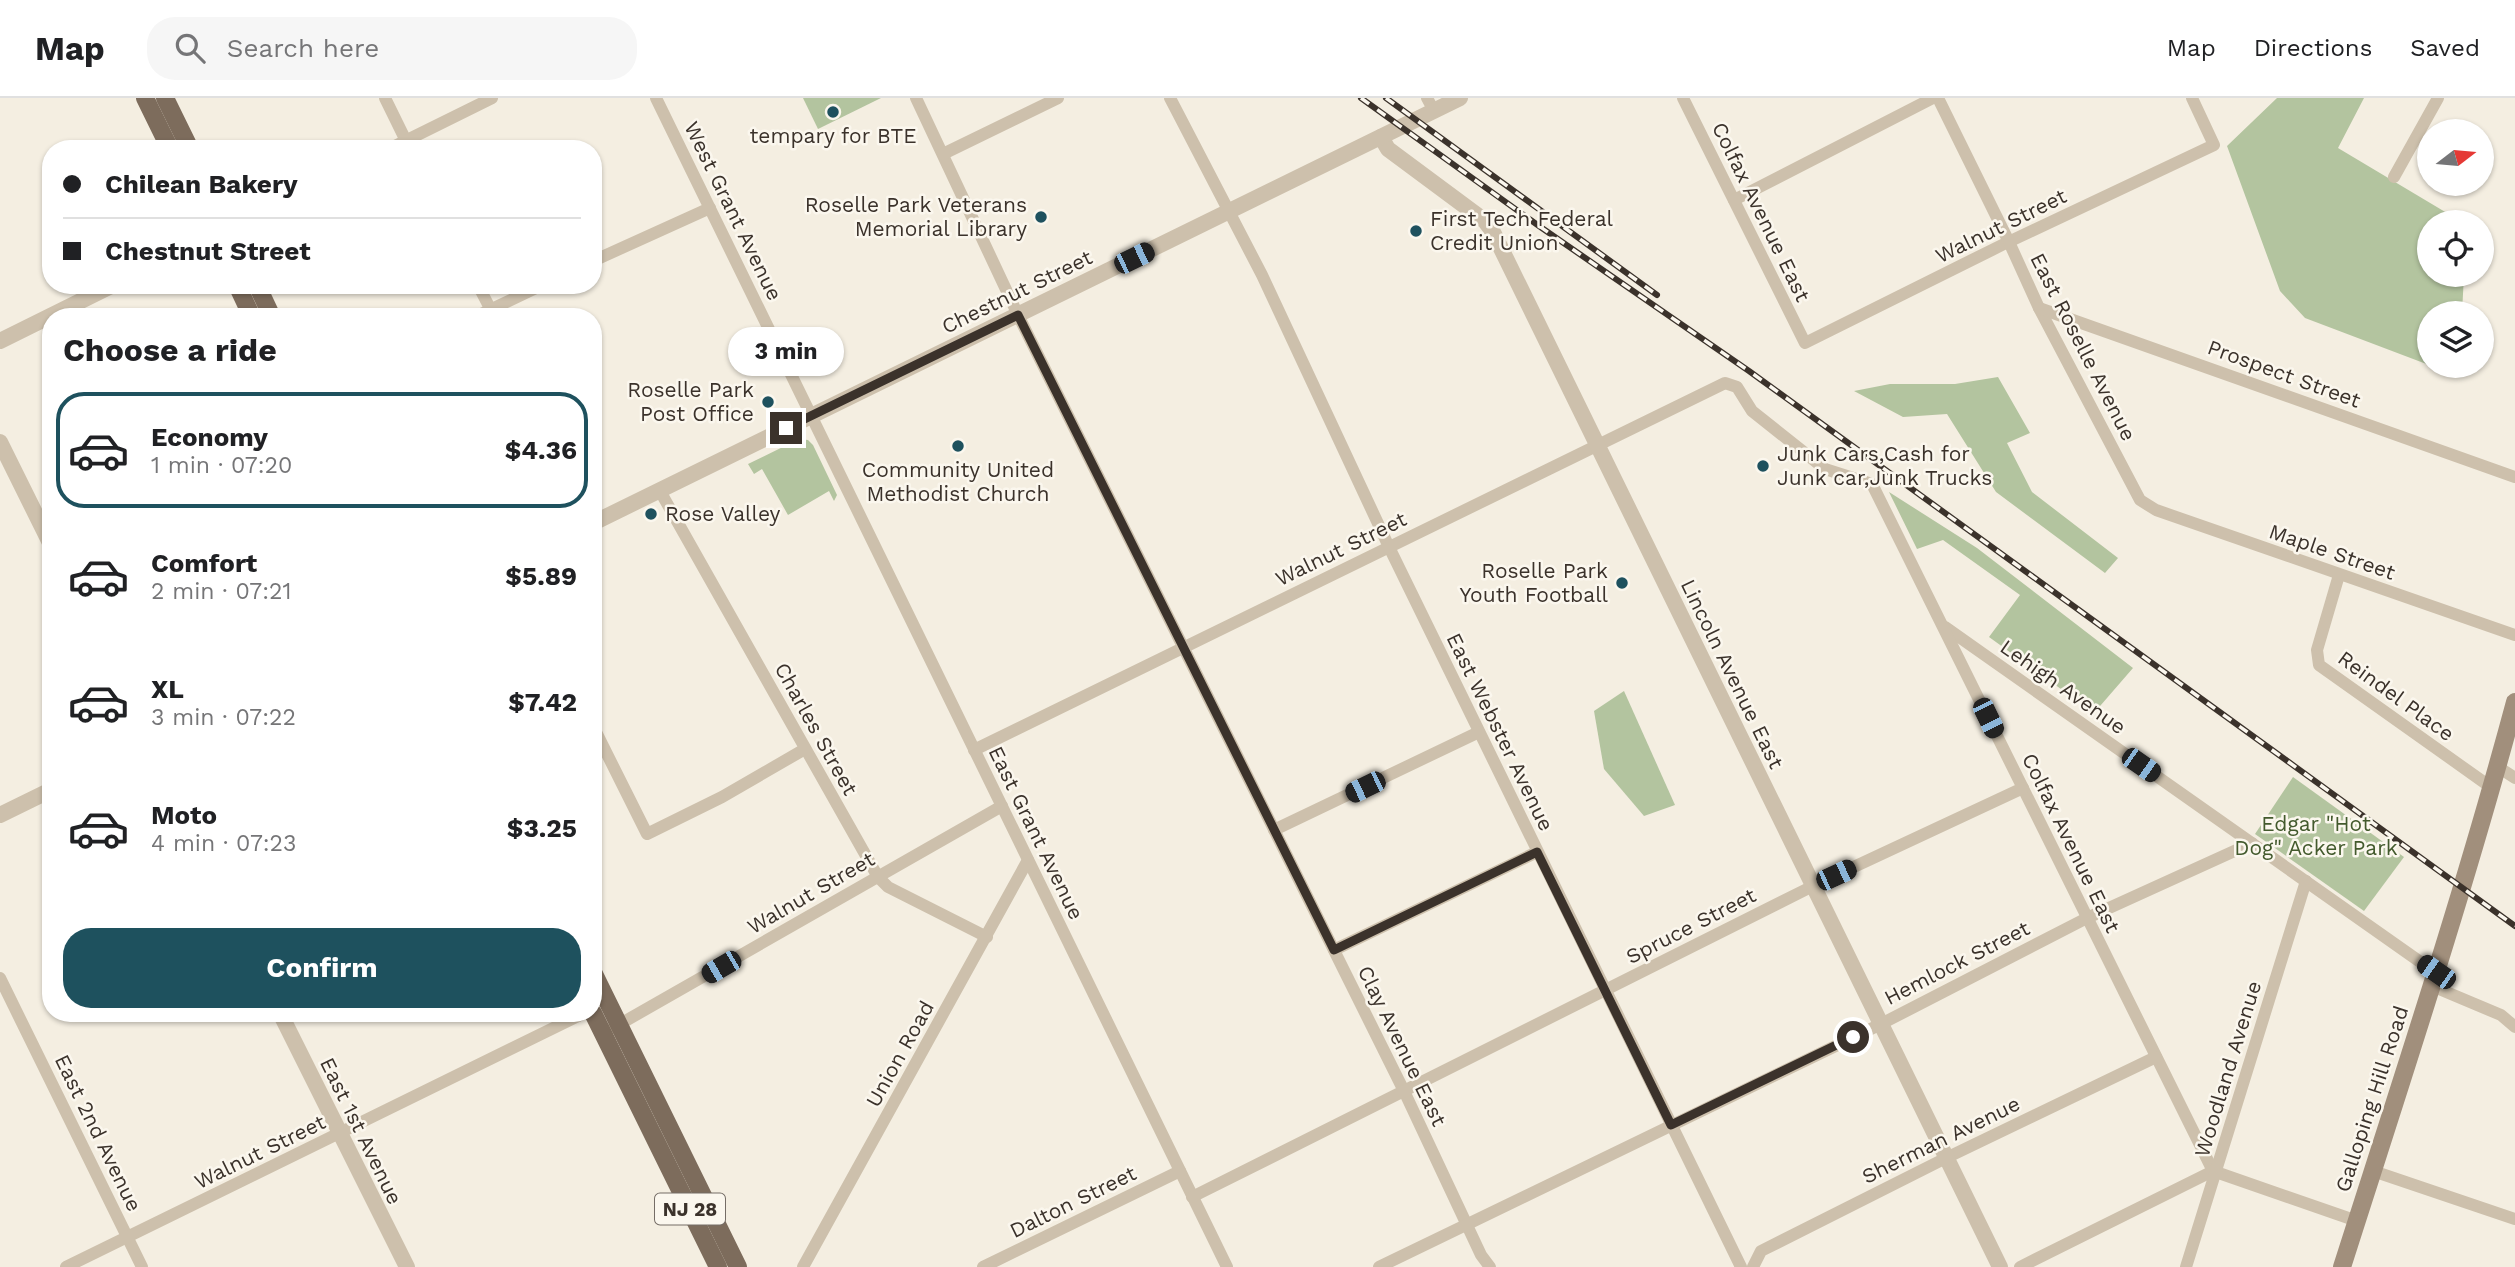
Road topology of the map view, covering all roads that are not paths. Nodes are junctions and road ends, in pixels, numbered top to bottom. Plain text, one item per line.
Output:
1 (145, 98) edge
2 (165, 98) edge
3 (384, 98) edge
4 (492, 98) edge
5 (656, 98) edge
6 (916, 98) edge
7 (1058, 98) edge
8 (1170, 98) edge
9 (1460, 98) edge
10 (1683, 98) edge
11 (1935, 98) edge
12 (2192, 98) edge
13 (2438, 98) edge
14 (1431, 104) edge
15 (1381, 137) junction
16 (166, 140) edge
17 (186, 140) edge
18 (405, 140) edge
19 (417, 140) edge
20 (943, 154) junction
21 (2394, 177) dead end
22 (1734, 200) junction
23 (710, 208) junction
24 (1228, 211) junction
25 (2009, 242) junction
26 (602, 257) edge
27 (95, 294) edge
28 (526, 294) edge
29 (67, 308) edge
30 (501, 308) edge
31 (2039, 308) junction
32 (1018, 315) junction
33 (42, 320) edge
34 (0, 341) edge
35 (1805, 343) joint
36 (1725, 383) joint
37 (811, 416) junction
38 (0, 442) edge
39 (1597, 446) junction
40 (2515, 477) edge
41 (660, 491) junction
42 (2140, 500) joint
43 (602, 519) edge
44 (42, 527) edge
45 (1389, 548) junction
46 (2339, 575) junction
47 (1942, 625) junction
48 (2515, 635) edge
49 (1183, 648) junction
50 (2515, 702) edge
51 (1479, 732) junction
52 (602, 744) edge
53 (805, 749) junction
54 (974, 750) junction
55 (2498, 767) junction
56 (2515, 778) edge
57 (2023, 788) junction
58 (2492, 788) junction
59 (42, 794) edge
60 (1002, 806) junction
61 (0, 815) edge
62 (1274, 830) junction
63 (2252, 843) junction
64 (1537, 852) junction
65 (1028, 860) junction
66 (877, 877) junction
67 (2306, 881) junction
68 (1813, 886) junction
69 (2087, 918) junction
70 (987, 937) junction
71 (1334, 950) junction
72 (0, 978) edge
73 (2434, 979) junction
74 (1605, 990) junction
75 (602, 1014) edge
76 (284, 1022) edge
77 (566, 1022) edge
78 (1881, 1024) junction
79 (2515, 1027) edge
80 (611, 1029) junction
81 (2156, 1057) junction
82 (1404, 1091) junction
83 (1671, 1125) junction
84 (339, 1135) junction
85 (1946, 1158) junction
86 (1180, 1171) junction
87 (2373, 1171) junction
88 (2215, 1172) junction
89 (1192, 1197) junction
90 (2515, 1219) edge
91 (2357, 1221) junction
92 (1466, 1224) junction
93 (128, 1237) junction
94 (66, 1267) edge
95 (142, 1267) edge
96 (407, 1267) edge
97 (718, 1267) edge
98 (738, 1267) edge
99 (803, 1267) edge
100 (983, 1267) edge
101 (1227, 1267) edge
102 (1379, 1267) edge
103 (1490, 1267) edge
104 (1741, 1267) edge
105 (1753, 1267) edge
106 (2000, 1267) edge
107 (2020, 1267) edge
108 (2186, 1267) edge
109 (2343, 1267) edge

1 - 16 main road
2 - 17 main road
3 - 18 street
4 - 19 street
5 - 23 street, West Grant Avenue
6 - 20 street, Clay Avenue East
7 - 20 street
8 - 24 street, East Webster Avenue
9 - 14 street, Chestnut Street
10 - 22 street, Colfax Avenue East
11 - 22 street
11 - 25 street, East Roselle Avenue
12 - 25 street, Walnut Street
13 - 21 street
14 - 15 street, Chestnut Street
15 - 24 street, Chestnut Street
15 - 39 street, Lincoln Avenue East
20 - 32 street, Clay Avenue East
22 - 35 street, Colfax Avenue East
23 - 26 street
23 - 37 street, West Grant Avenue
24 - 32 street, Chestnut Street
24 - 45 street, East Webster Avenue
25 - 31 street, East Roselle Avenue
25 - 35 street, Walnut Street
27 - 29 street
28 - 30 street
31 - 40 street, Prospect Street
31 - 42 street, East Roselle Avenue
32 - 37 street, Chestnut Street
32 - 49 street, Clay Avenue East
33 - 34 street
36 - 39 street, Walnut Street
36 - 47 street, Colfax Avenue East
37 - 41 street, Chestnut Street
37 - 54 street, East Grant Avenue
38 - 44 street
39 - 45 street, Walnut Street
39 - 68 street, Lincoln Avenue East
41 - 43 street, Chestnut Street
41 - 53 street, Charles Street
42 - 46 street, Maple Street
45 - 49 street, Walnut Street
45 - 51 street, East Webster Avenue
46 - 48 street, Maple Street
46 - 58 street, Reindel Place
47 - 57 street, Colfax Avenue East
47 - 63 street, Lehigh Avenue
49 - 54 street, Walnut Street
49 - 62 street, Clay Avenue East
50 - 55 main road, Galloping Hill Road
51 - 62 street
51 - 64 street, East Webster Avenue
52 - 53 street
53 - 66 street, Charles Street
54 - 60 street, East Grant Avenue
55 - 56 street
55 - 58 main road, Galloping Hill Road
57 - 68 street, Spruce Street
57 - 69 street, Colfax Avenue East
58 - 73 main road, Galloping Hill Road
59 - 61 street
60 - 65 street, East Grant Avenue
60 - 66 street, Walnut Street
62 - 71 street, Clay Avenue East
63 - 67 street, Lehigh Avenue
63 - 69 street, Hemlock Street
64 - 71 street
64 - 74 street, East Webster Avenue
65 - 70 street, Union Road
65 - 86 street, East Grant Avenue
66 - 70 street, Charles Street
66 - 80 street, Walnut Street
67 - 73 street, Lehigh Avenue
67 - 88 street, Woodland Avenue
68 - 74 street, Spruce Street
68 - 78 street, Lincoln Avenue East
69 - 78 street, Hemlock Street
69 - 81 street, Colfax Avenue East
70 - 99 street, Union Road
71 - 82 street, Clay Avenue East
72 - 93 street, East 2nd Avenue
73 - 79 street, Lehigh Avenue
73 - 87 main road, Galloping Hill Road
74 - 82 street, Spruce Street
74 - 83 street, East Webster Avenue
75 - 80 main road, NJ 28
76 - 84 street, East 1st Avenue
77 - 84 street, Walnut Street
78 - 83 street, Hemlock Street
78 - 85 street, Lincoln Avenue East
80 - 97 main road, NJ 28
80 - 98 main road, NJ 28
81 - 85 street, Sherman Avenue
81 - 88 street, Colfax Avenue East
82 - 89 street, Spruce Street
82 - 92 street, Clay Avenue East
83 - 92 street, Hemlock Street
83 - 104 street, East Webster Avenue
84 - 93 street, Walnut Street
84 - 96 street, East 1st Avenue
85 - 105 street, Sherman Avenue
85 - 106 street, Lincoln Avenue East
86 - 89 street, East Grant Avenue
86 - 100 street, Dalton Street
87 - 90 street
87 - 91 main road, Galloping Hill Road
88 - 91 street
88 - 107 street
88 - 108 street, Woodland Avenue
89 - 101 street, East Grant Avenue
91 - 109 main road, Galloping Hill Road
92 - 102 street, Hemlock Street
92 - 103 street, Clay Avenue East
93 - 94 street, Walnut Street
93 - 95 street, East 2nd Avenue

